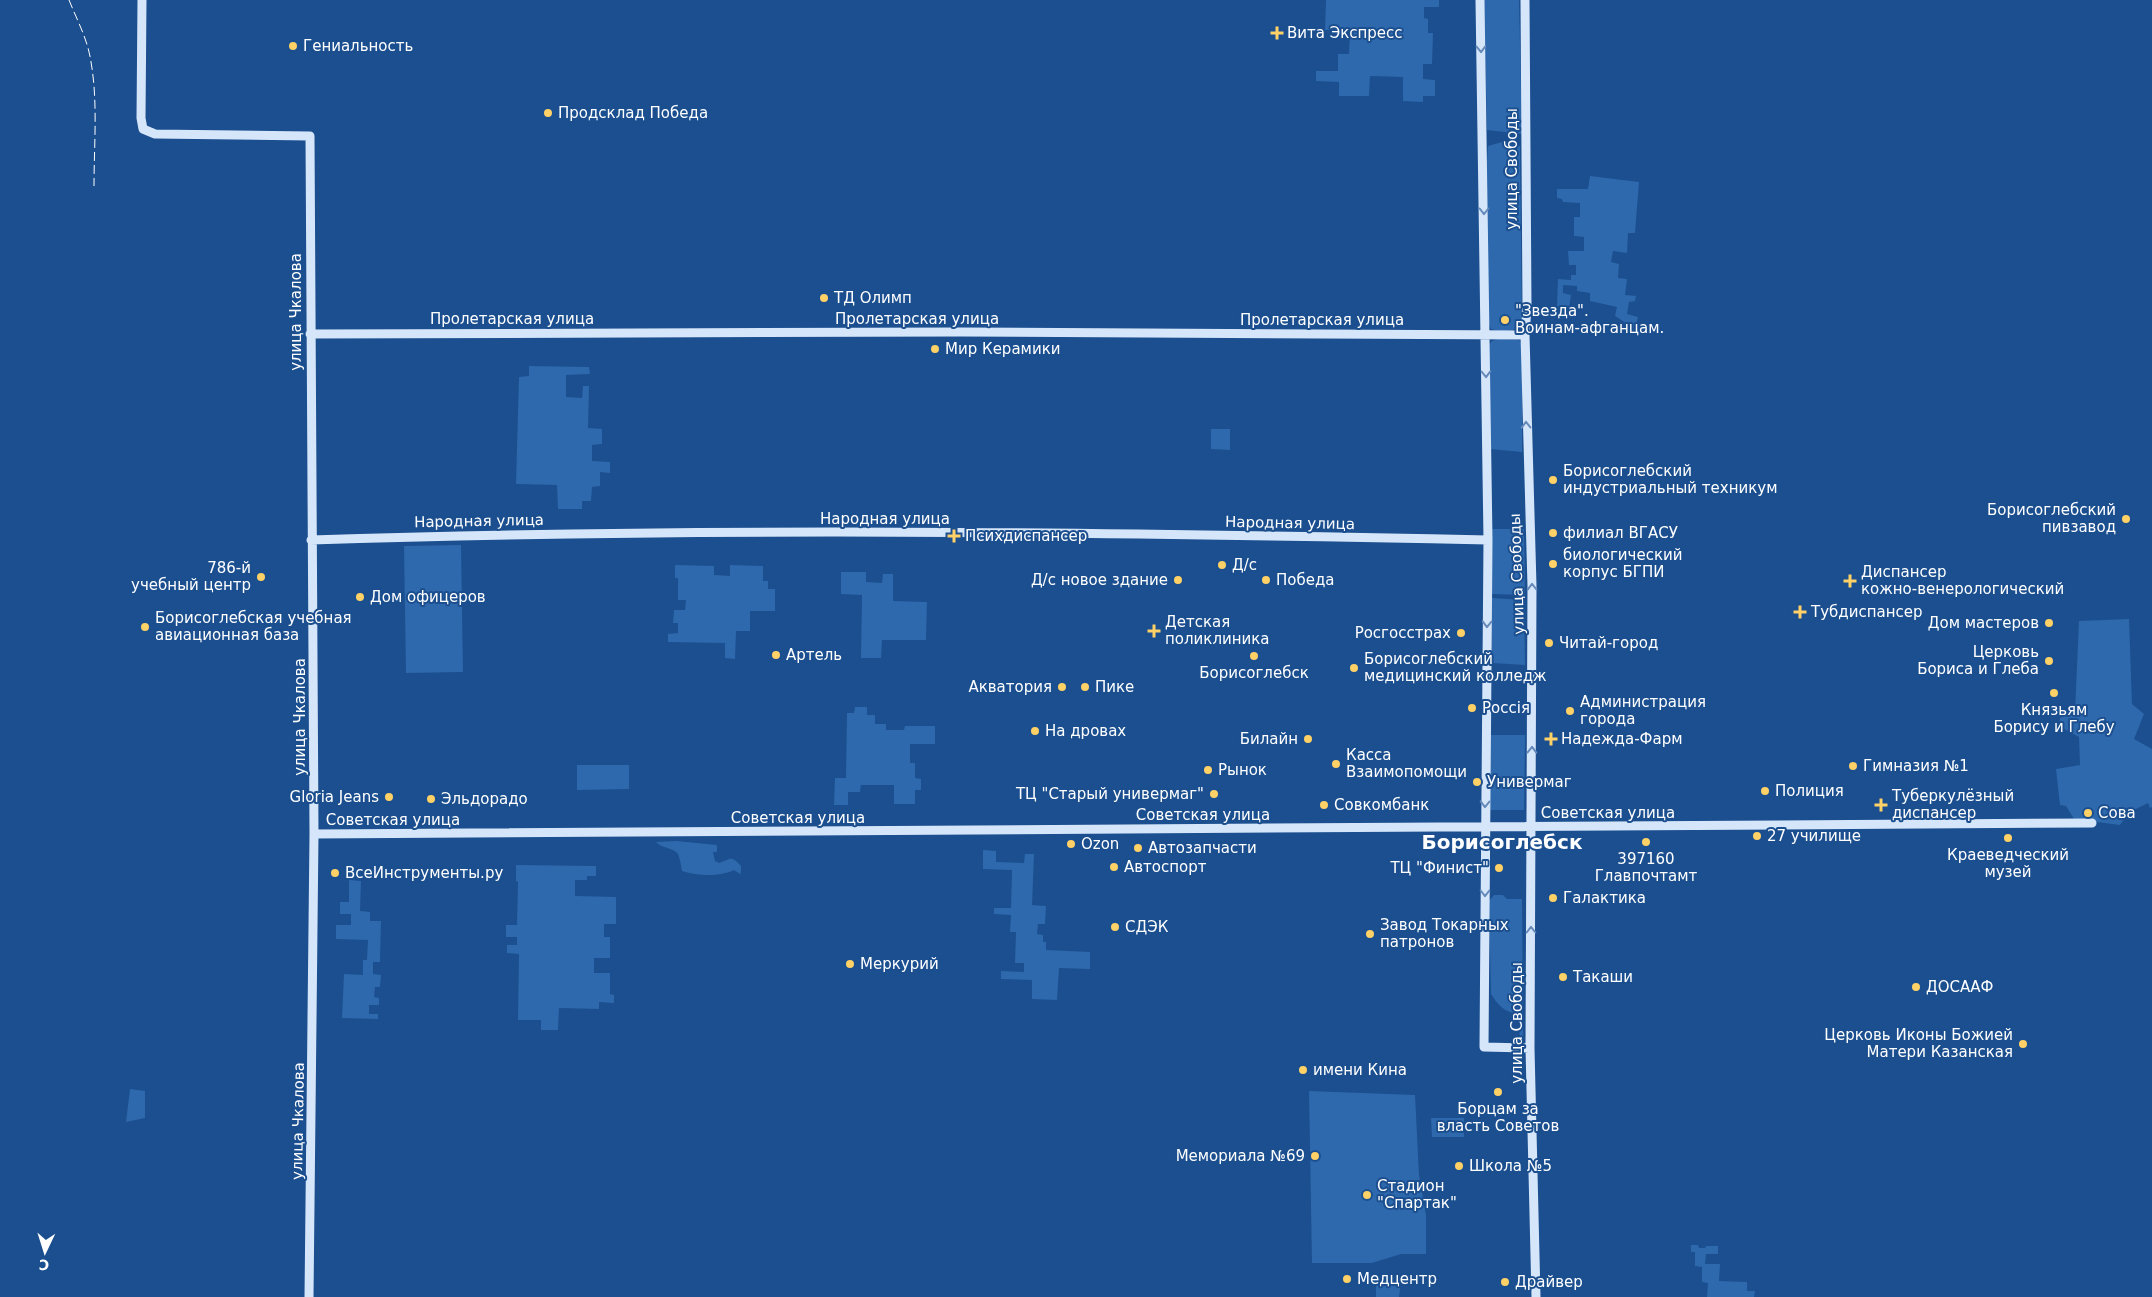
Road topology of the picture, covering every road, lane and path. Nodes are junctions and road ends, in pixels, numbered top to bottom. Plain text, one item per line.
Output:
1 (142, 0) edge
2 (1480, 0) edge
3 (1525, 0) edge
4 (310, 334) junction
5 (1485, 335) junction
6 (1525, 335) junction
7 (311, 540) junction
8 (1488, 540) junction
9 (2092, 823) dead end
10 (1485, 827) junction
11 (1532, 827) junction
12 (314, 834) junction
13 (1530, 1048) junction
14 (309, 1297) edge
15 (1536, 1297) edge

1 - 4 street, улица Чкалова
2 -> 5 street, улица Свободы
3 - 6 street, улица Свободы
4 - 5 street, Пролетарская улица
4 - 7 street, улица Чкалова
5 - 6 street, Пролетарская улица
5 -> 8 street, улица Свободы
11 -> 6 street, улица Свободы
7 - 8 street, Народная улица
7 - 12 street, улица Чкалова
8 -> 10 street, улица Свободы
9 - 11 street, Советская улица
10 - 11 street, Советская улица
10 - 12 street, Советская улица
10 -> 13 street, улица Свободы
13 -> 11 street, улица Свободы
12 - 14 street, улица Чкалова
13 - 15 street, улица Свободы

